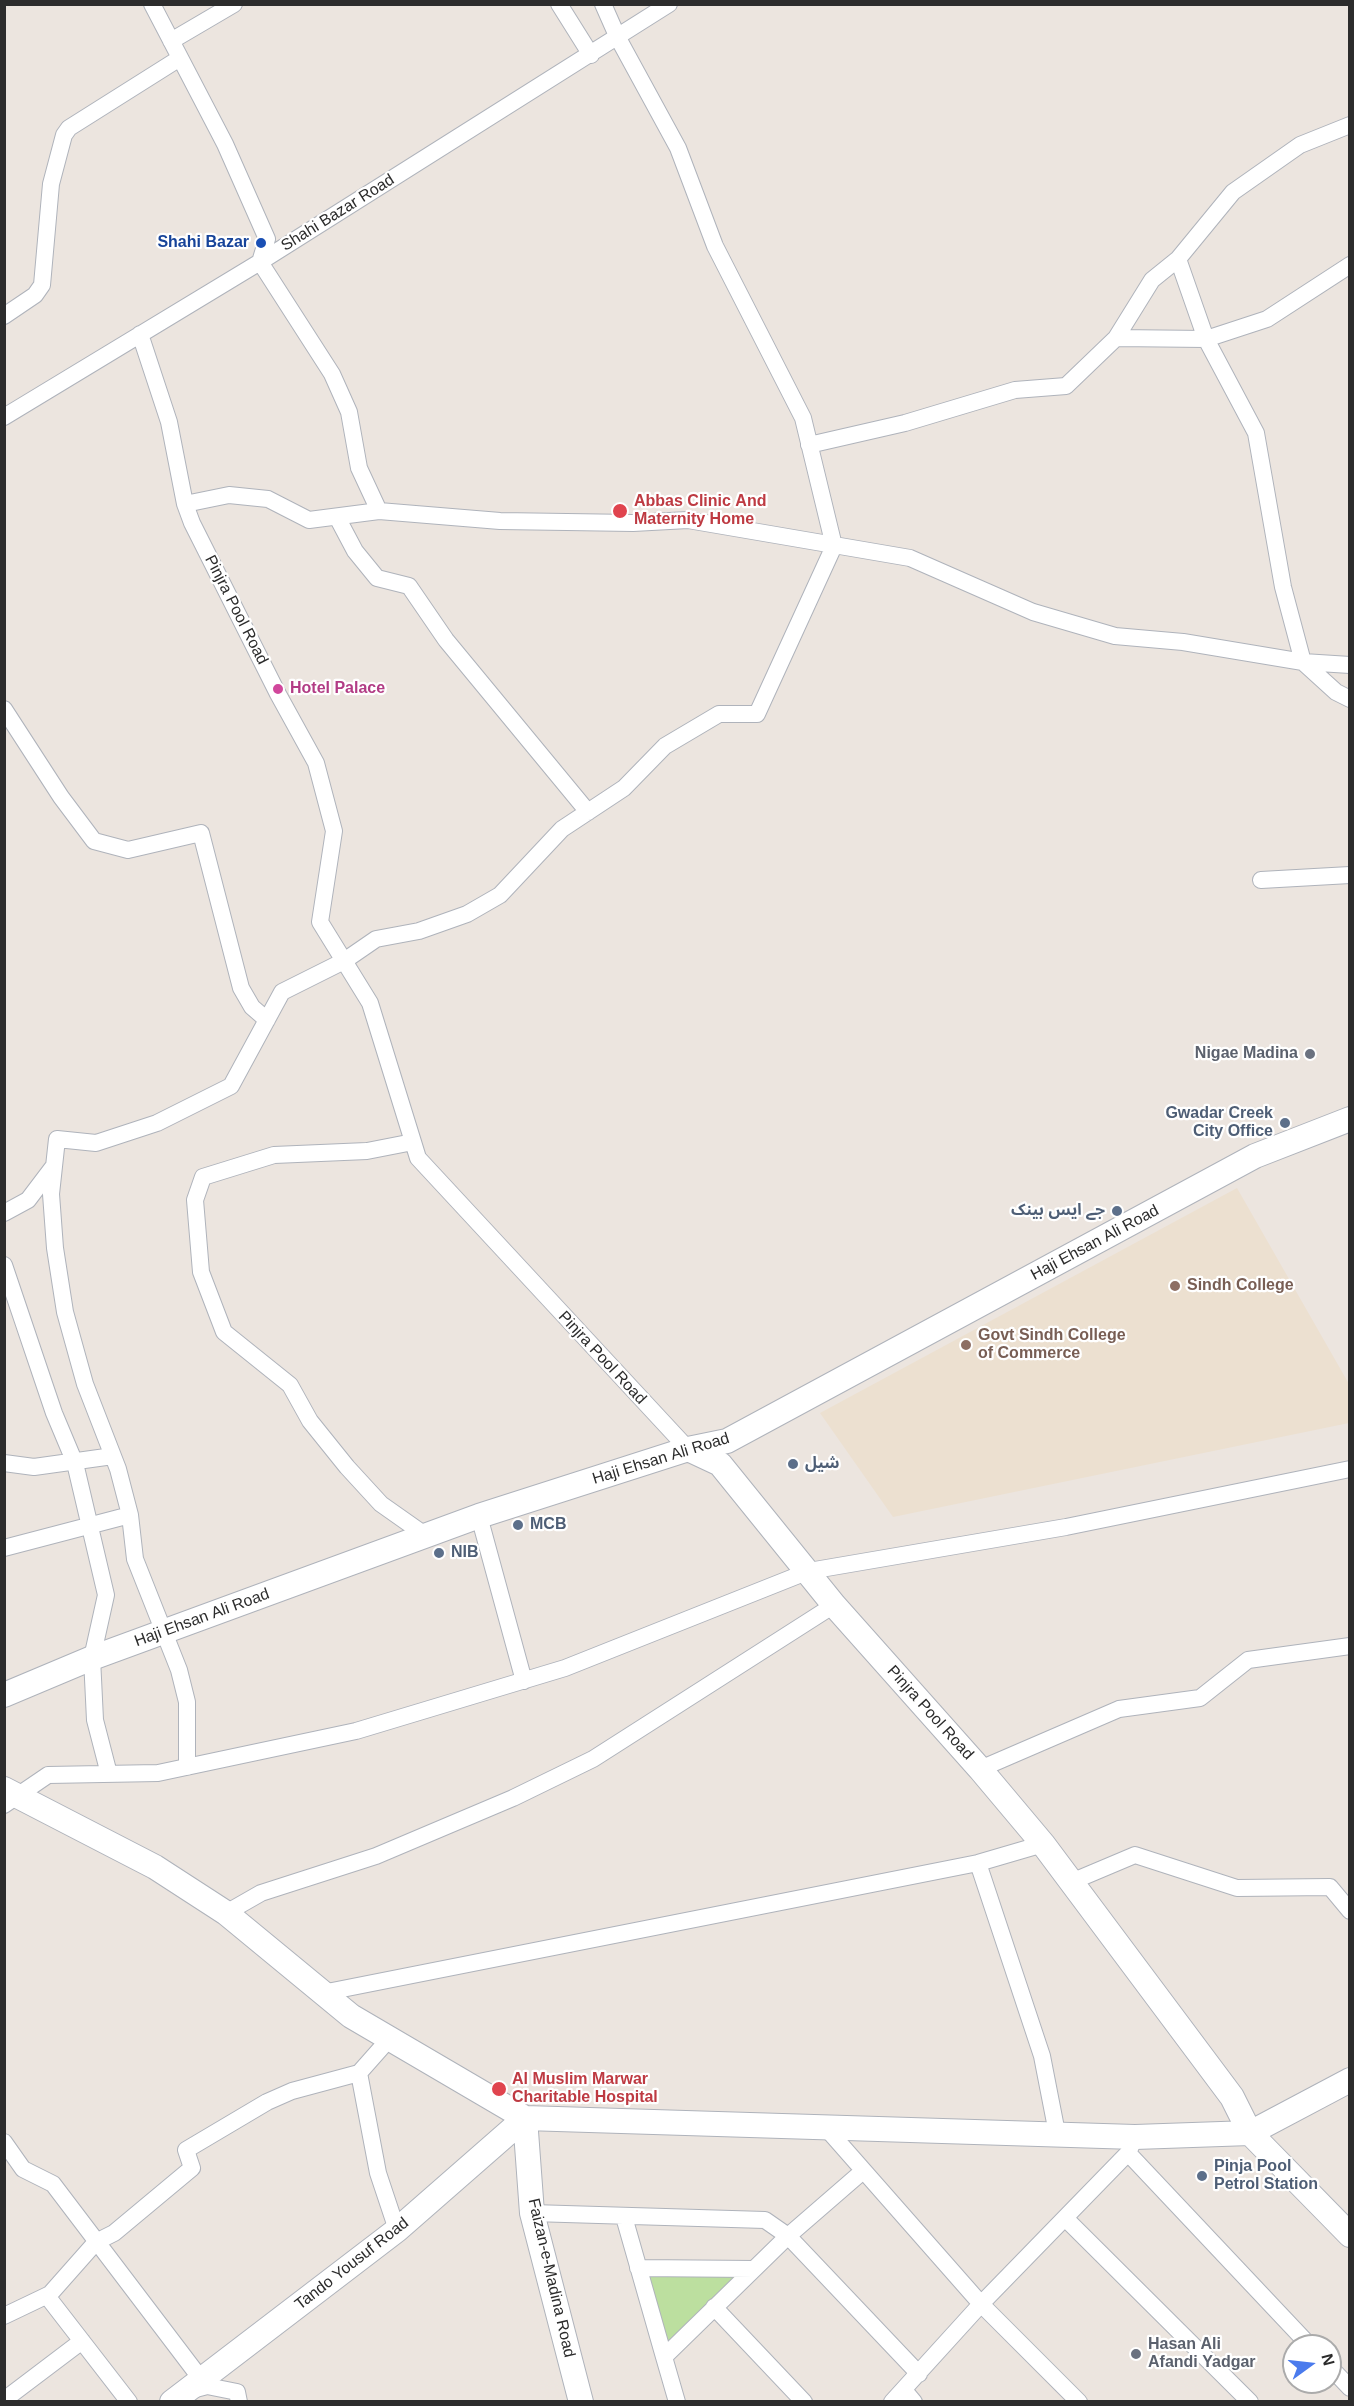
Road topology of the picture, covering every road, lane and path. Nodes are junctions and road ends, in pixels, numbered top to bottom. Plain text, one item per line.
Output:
1 (152, 4) edge
2 (234, 4) edge
3 (559, 4) edge
4 (603, 4) edge
5 (669, 4) edge
6 (618, 38) junction
7 (171, 41) junction
8 (591, 55) junction
9 (180, 58) junction
10 (1350, 125) edge
11 (1178, 259) junction
12 (260, 262) junction
13 (1350, 266) edge
14 (4, 316) edge
15 (140, 334) junction
16 (1116, 338) junction
17 (1206, 339) junction
18 (4, 417) edge
19 (809, 445) junction
20 (185, 504) junction
21 (379, 511) junction
22 (337, 517) junction
23 (834, 546) junction
24 (1303, 662) junction
25 (1350, 664) edge
26 (1350, 699) edge
27 (4, 709) edge
28 (588, 812) junction
29 (1350, 875) edge
30 (1261, 880) dead end
31 (344, 961) junction
32 (267, 1020) junction
33 (1350, 1119) edge
34 (413, 1142) junction
35 (54, 1165) junction
36 (4, 1213) edge
37 (4, 1265) edge
38 (688, 1449) junction
39 (113, 1456) junction
40 (4, 1463) edge
41 (75, 1463) junction
42 (1350, 1469) edge
43 (130, 1515) junction
44 (479, 1516) junction
45 (91, 1526) junction
46 (425, 1535) junction
47 (4, 1548) edge
48 (809, 1571) junction
49 (834, 1605) junction
50 (162, 1633) junction
51 (1350, 1646) edge
52 (92, 1658) junction
53 (524, 1681) junction
54 (4, 1695) edge
55 (187, 1767) junction
56 (980, 1769) junction
57 (109, 1774) junction
58 (8, 1797) edge
59 (1043, 1845) junction
60 (978, 1863) junction
61 (1071, 1882) junction
62 (1350, 1911) edge
63 (226, 1913) junction
64 (322, 1993) junction
65 (390, 2038) junction
66 (359, 2073) junction
67 (1350, 2080) edge
68 (525, 2118) junction
69 (827, 2129) junction
70 (1057, 2133) junction
71 (1250, 2133) junction
72 (4, 2142) edge
73 (1132, 2145) junction
74 (863, 2171) junction
75 (532, 2213) junction
76 (624, 2217) junction
77 (1066, 2219) junction
78 (397, 2230) junction
79 (1350, 2235) edge
80 (788, 2236) junction
81 (96, 2242) junction
82 (638, 2268) junction
83 (754, 2269) junction
84 (47, 2296) junction
85 (981, 2304) junction
86 (714, 2307) junction
87 (4, 2316) edge
88 (1299, 2334) edge
89 (82, 2341) junction
90 (664, 2358) junction
91 (918, 2374) junction
92 (201, 2379) junction
93 (177, 2397) edge
94 (903, 2398) edge
95 (4, 2400) edge
96 (129, 2402) edge
97 (239, 2402) edge
98 (581, 2402) edge
99 (677, 2402) edge
100 (804, 2402) edge
101 (1079, 2402) edge
102 (1250, 2402) edge

1 - 7 street
2 - 7 street
3 - 8 street
4 - 6 street
5 - 6 street, Shahi Bazar Road
6 - 8 street, Shahi Bazar Road
6 - 19 street
7 - 9 street
8 - 12 street, Shahi Bazar Road
9 - 12 street
9 - 14 street
10 - 11 street
11 - 16 street
11 - 17 street
12 - 15 street, Shahi Bazar Road
12 - 21 street
13 - 17 street
15 - 18 street, Shahi Bazar Road
15 - 20 street, Pinjra Pool Road
16 - 17 street
16 - 19 street
17 - 24 street
19 - 23 street
20 - 22 street
20 - 31 street, Pinjra Pool Road
21 - 22 street
21 - 23 street
22 - 28 street
23 - 24 street
23 - 28 street
24 - 25 street
24 - 26 street
27 - 32 street
28 - 31 street
29 - 30 street
31 - 32 street
31 - 34 street, Pinjra Pool Road
32 - 35 street
33 - 38 street, Haji Ehsan Ali Road
34 - 38 street, Pinjra Pool Road
34 - 46 street
35 - 36 street
35 - 39 street
37 - 41 street
38 - 44 street, Haji Ehsan Ali Road
38 - 48 street, Pinjra Pool Road
39 - 41 street
39 - 43 street
40 - 41 street
41 - 45 street
42 - 48 street
43 - 45 street
43 - 50 street
44 - 46 street, Haji Ehsan Ali Road
44 - 53 street
45 - 47 street
45 - 52 street
46 - 50 street, Haji Ehsan Ali Road
48 - 49 street, Pinjra Pool Road
48 - 53 street
49 - 56 street, Pinjra Pool Road
49 - 63 street
50 - 52 street, Haji Ehsan Ali Road
50 - 55 street
51 - 56 street
52 - 54 street, Haji Ehsan Ali Road
52 - 57 street
53 - 55 street
55 - 57 street
56 - 59 street, Pinjra Pool Road
57 - 58 street
58 - 63 street
59 - 60 street
59 - 61 street, Pinjra Pool Road
60 - 64 street
60 - 70 street
61 - 62 street
61 - 71 street, Pinjra Pool Road
63 - 64 street
64 - 65 street
65 - 66 street
65 - 68 street
66 - 78 street
66 - 81 street
67 - 71 street
68 - 69 street
68 - 75 street, Faizan-e-Madina Road
68 - 78 street, Tando Yousuf Road
69 - 70 street
69 - 74 street
70 - 73 street
71 - 73 street
71 - 79 street, Pinjra Pool Road
72 - 81 street
73 - 77 street
73 - 88 street
74 - 80 street
74 - 85 street
75 - 76 street
75 - 98 street, Faizan-e-Madina Road
76 - 80 street
76 - 82 street
77 - 85 street
77 - 102 street
78 - 92 street, Tando Yousuf Road
80 - 83 street
80 - 91 street
81 - 84 street
81 - 92 street
82 - 83 street
82 - 90 street
83 - 86 street
84 - 87 street
84 - 89 street
85 - 91 street
85 - 101 street
86 - 90 street
86 - 100 street
89 - 95 street
89 - 96 street
90 - 99 street
91 - 94 street
92 - 93 street, Tando Yousuf Road
93 - 97 street

